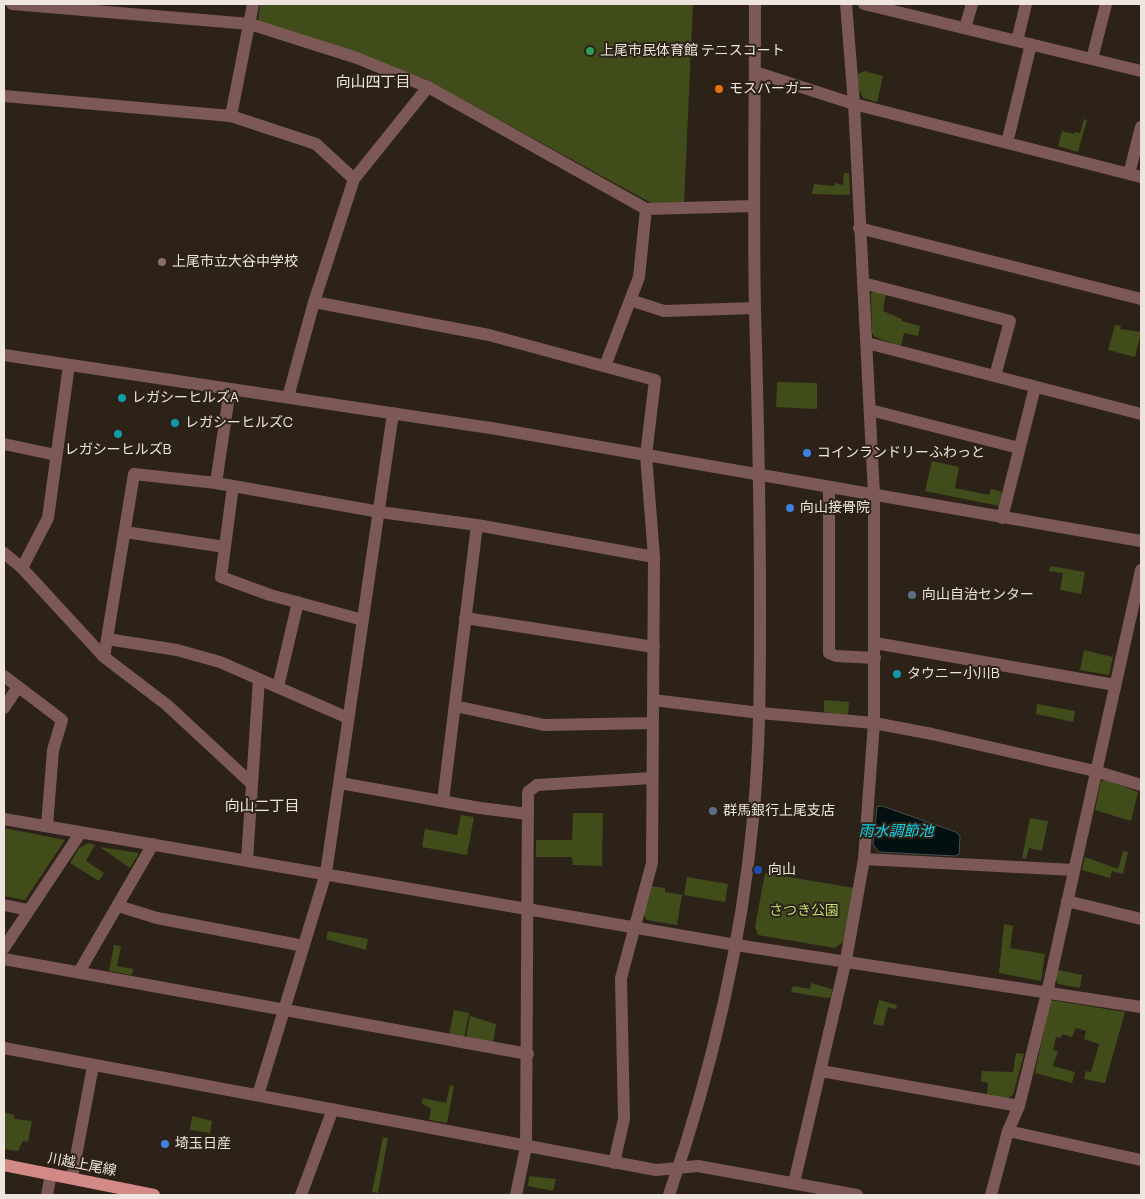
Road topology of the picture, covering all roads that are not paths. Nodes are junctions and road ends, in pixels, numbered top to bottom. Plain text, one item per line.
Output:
1 (12, 4) edge
2 (253, 4) edge
3 (755, 4) edge
4 (846, 4) edge
5 (864, 4) edge
6 (972, 4) edge
7 (1026, 4) edge
8 (1106, 4) edge
9 (59, 6) edge
10 (906, 9) edge
11 (250, 24) junction
12 (965, 28) junction
13 (1016, 41) junction
14 (1031, 44) junction
15 (1092, 59) junction
16 (1141, 71) edge
17 (755, 72) junction
18 (428, 87) junction
19 (4, 96) edge
20 (854, 104) junction
21 (231, 116) junction
22 (1141, 127) edge
23 (1007, 144) junction
24 (1135, 176) edge
25 (354, 179) junction
26 (754, 206) junction
27 (646, 209) junction
28 (859, 228) junction
29 (863, 283) junction
30 (1141, 299) edge
31 (630, 300) junction
32 (314, 302) junction
33 (755, 308) junction
34 (867, 343) junction
35 (4, 355) edge
36 (69, 364) junction
37 (605, 366) junction
38 (994, 376) junction
39 (1035, 387) junction
40 (230, 389) junction
41 (288, 397) junction
42 (870, 410) junction
43 (393, 413) junction
44 (1141, 414) edge
45 (4, 444) edge
46 (1019, 448) junction
47 (56, 455) junction
48 (646, 455) junction
49 (760, 475) junction
50 (216, 483) junction
51 (233, 486) junction
52 (828, 487) junction
53 (874, 496) junction
54 (380, 512) junction
55 (1002, 518) junction
56 (477, 525) junction
57 (125, 532) junction
58 (1141, 541) edge
59 (225, 547) junction
60 (5, 557) edge
61 (654, 557) junction
62 (22, 568) junction
63 (1141, 570) edge
64 (298, 602) junction
65 (465, 618) junction
66 (363, 620) junction
67 (107, 639) junction
68 (875, 642) junction
69 (654, 647) junction
70 (104, 657) junction
71 (875, 658) junction
72 (4, 676) edge
73 (259, 679) junction
74 (1115, 685) junction
75 (18, 687) junction
76 (278, 687) junction
77 (653, 700) junction
78 (455, 706) junction
79 (4, 708) edge
80 (760, 713) junction
81 (348, 718) junction
82 (653, 723) junction
83 (874, 723) junction
84 (1095, 771) junction
85 (652, 778) junction
86 (340, 783) junction
87 (251, 784) junction
88 (1141, 785) edge
89 (443, 801) junction
90 (528, 814) junction
91 (4, 819) edge
92 (47, 826) junction
93 (81, 832) junction
94 (153, 844) junction
95 (247, 860) junction
96 (864, 860) junction
97 (1074, 870) junction
98 (326, 873) junction
99 (1067, 901) junction
100 (4, 905) edge
101 (118, 906) junction
102 (528, 909) junction
103 (28, 910) junction
104 (1141, 918) edge
105 (634, 926) junction
106 (736, 945) junction
107 (304, 946) junction
108 (4, 948) edge
109 (4, 958) edge
110 (846, 960) junction
111 (79, 972) junction
112 (1047, 993) junction
113 (1141, 1007) edge
114 (285, 1012) junction
115 (4, 1048) edge
116 (528, 1054) junction
117 (93, 1066) junction
118 (821, 1071) junction
119 (258, 1096) junction
120 (1019, 1106) junction
121 (333, 1109) junction
122 (1008, 1131) junction
123 (526, 1146) junction
124 (1141, 1160) edge
125 (614, 1163) junction
126 (4, 1165) edge
127 (678, 1168) junction
128 (51, 1174) junction
129 (72, 1178) junction
130 (794, 1183) junction
131 (829, 1193) edge
132 (47, 1195) edge
133 (154, 1195) edge
134 (302, 1195) edge
135 (516, 1195) edge
136 (669, 1195) edge
137 (857, 1195) edge
138 (991, 1195) edge

1 - 9 street
2 - 11 street
3 - 17 street
4 - 20 street
5 - 10 street
6 - 12 street
7 - 13 street
8 - 15 street
9 - 11 street
10 - 12 street
11 - 18 street
11 - 21 street
12 - 13 street
13 - 14 street
14 - 15 street
14 - 23 street
15 - 16 street
17 - 20 street
17 - 26 street
18 - 25 street
18 - 27 street
19 - 21 street
20 - 23 street
20 - 28 street
21 - 25 street
22 - 24 street
23 - 24 street
25 - 32 street
26 - 27 street
26 - 33 street
27 - 31 street
28 - 29 street
28 - 30 street
29 - 34 street
29 - 38 street
31 - 33 street
31 - 37 street
32 - 37 street
32 - 41 street
33 - 49 street
34 - 38 street
34 - 42 street
35 - 36 street
36 - 40 street
36 - 47 street
37 - 48 street
38 - 39 street
39 - 44 street
39 - 46 street
40 - 41 street
40 - 50 street
41 - 43 street
42 - 46 street
42 - 53 street
43 - 48 street
43 - 54 street
45 - 47 street
46 - 55 street
47 - 62 street
48 - 49 street
48 - 61 street
49 - 52 street
49 - 80 street
50 - 51 street
50 - 57 street
51 - 54 street
51 - 59 street
52 - 53 street
52 - 71 street
53 - 55 street
53 - 68 street
54 - 56 street
54 - 66 street
55 - 58 street
56 - 61 street
56 - 65 street
57 - 59 street
57 - 67 street
59 - 64 street
60 - 62 street
61 - 69 street
62 - 70 street
63 - 74 street
64 - 66 street
64 - 76 street
65 - 69 street
65 - 78 street
66 - 81 street
67 - 70 street
67 - 73 street
68 - 71 street
68 - 74 street
69 - 77 street
70 - 87 street
71 - 83 street
72 - 75 street
73 - 76 street
73 - 87 street
74 - 84 street
75 - 79 street
75 - 92 street
76 - 81 street
77 - 80 street
77 - 82 street
78 - 82 street
78 - 89 street
80 - 83 street
80 - 106 street
81 - 86 street
82 - 85 street
83 - 84 street
83 - 96 street
84 - 88 street
84 - 97 street
85 - 90 street
85 - 105 street
86 - 89 street
86 - 98 street
87 - 95 street
89 - 90 street
90 - 102 street
91 - 92 street
92 - 93 street
93 - 94 street
93 - 103 street
94 - 95 street
94 - 101 street
95 - 98 street
96 - 97 street
96 - 110 street
97 - 99 street
98 - 102 street
98 - 107 street
99 - 104 street
99 - 112 street
100 - 103 street
101 - 107 street
101 - 111 street
102 - 105 street
102 - 116 street
103 - 108 street
105 - 106 street
105 - 125 street
106 - 110 street
106 - 127 street
107 - 114 street
109 - 111 street
110 - 112 street
110 - 118 street
111 - 114 street
112 - 113 street
112 - 120 street
114 - 116 street
114 - 119 street
115 - 117 street
116 - 123 street
117 - 119 street
117 - 129 street
118 - 120 street
118 - 130 street
119 - 121 street
120 - 122 street
121 - 123 street
121 - 134 street
122 - 124 street
122 - 138 street
123 - 125 street
123 - 135 street
125 - 127 street
126 - 128 main road, 川越上尾線
127 - 130 street
127 - 136 street
128 - 129 main road, 川越上尾線
128 - 132 street
129 - 133 main road, 川越上尾線
130 - 131 street
131 - 137 street

